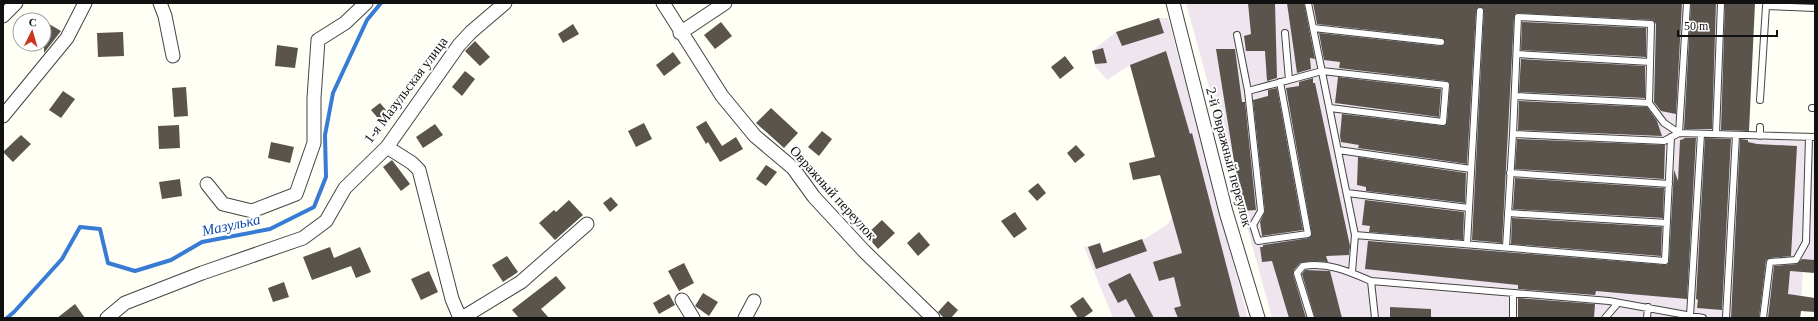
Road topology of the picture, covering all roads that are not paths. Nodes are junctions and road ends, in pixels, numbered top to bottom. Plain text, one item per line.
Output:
1 (16, 3) edge
2 (85, 3) edge
3 (160, 3) edge
4 (366, 3) edge
5 (505, 3) edge
6 (663, 3) edge
7 (726, 3) edge
8 (1173, 3) edge
9 (1308, 3) edge
10 (1687, 3) edge
11 (1721, 3) edge
12 (1815, 8) edge
13 (1480, 11) dead end
14 (3, 16) edge
15 (1313, 28) junction
16 (680, 33) junction
17 (1285, 33) dead end
18 (1237, 36) dead end
19 (1441, 42) dead end
20 (1517, 54) junction
21 (173, 56) dead end
22 (1650, 62) junction
23 (1322, 71) junction
24 (1289, 80) junction
25 (1280, 82) junction
26 (1248, 91) junction
27 (1515, 96) junction
28 (1760, 100) dead end
29 (1649, 103) junction
30 (1330, 108) junction
31 (3, 116) edge
32 (1760, 128) dead end
33 (1679, 133) junction
34 (1513, 134) junction
35 (1701, 134) junction
36 (1716, 134) junction
37 (1736, 135) junction
38 (1760, 136) junction
39 (1671, 137) junction
40 (1812, 137) edge
41 (387, 146) junction
42 (1338, 150) junction
43 (1471, 169) junction
44 (1510, 173) junction
45 (206, 184) dead end
46 (1669, 184) junction
47 (1347, 193) junction
48 (1469, 208) junction
49 (1508, 213) junction
50 (1667, 223) junction
51 (587, 224) dead end
52 (1356, 235) junction
53 (1467, 244) junction
54 (1506, 247) junction
55 (1352, 272) junction
56 (1371, 282) junction
57 (1514, 293) junction
58 (682, 300) dead end
59 (754, 301) dead end
60 (1618, 303) junction
61 (1648, 307) junction
62 (114, 316) edge
63 (1690, 316) junction
64 (461, 318) edge
65 (693, 318) edge
66 (745, 318) edge
67 (933, 318) edge
68 (1258, 318) edge
69 (1310, 318) edge
70 (1375, 318) edge
71 (1513, 318) edge
72 (1605, 318) edge
73 (1647, 318) edge
74 (1703, 318) edge
75 (1726, 318) edge
76 (1763, 318) edge

1 - 14 street
2 - 31 street
3 - 21 street
4 - 45 street
5 - 41 street, 1-я Мазульская улица
6 - 16 street, Овражный переулок
7 - 16 street
8 - 68 street, 2-й Овражный переулок
9 - 15 lane
10 - 33 lane
11 - 36 lane
12 - 28 lane
13 - 43 lane
15 - 19 lane
15 - 23 lane
16 - 67 street, Овражный переулок
17 - 24 lane
18 - 26 lane
20 - 22 lane
20 - 22 lane
20 - 27 lane
22 - 29 lane
23 - 24 lane
23 - 30 lane
23 - 30 lane
24 - 25 lane
25 - 26 lane
25 - 26 lane
27 - 29 lane
27 - 34 lane
29 - 33 lane
30 - 42 lane
32 - 38 lane
33 - 35 lane
33 - 39 lane
34 - 39 lane
34 - 44 lane
35 - 36 lane
35 - 63 lane
36 - 37 lane
37 - 38 lane
37 - 75 lane
38 - 40 lane
39 - 46 lane
40 - 76 lane
41 - 62 street, 1-я Мазульская улица
41 - 64 street
42 - 43 lane
42 - 47 lane
43 - 48 lane
44 - 46 lane
44 - 49 lane
46 - 50 lane
47 - 48 lane
47 - 52 lane
48 - 53 lane
49 - 50 lane
49 - 54 lane
50 - 54 lane
51 - 64 street
52 - 53 lane
52 - 55 lane
53 - 54 lane
55 - 56 lane
55 - 69 lane
56 - 57 lane
56 - 70 lane
57 - 60 lane
57 - 71 lane
58 - 65 street
59 - 66 street
60 - 61 lane
60 - 72 lane
61 - 63 lane
61 - 73 lane
63 - 74 lane

